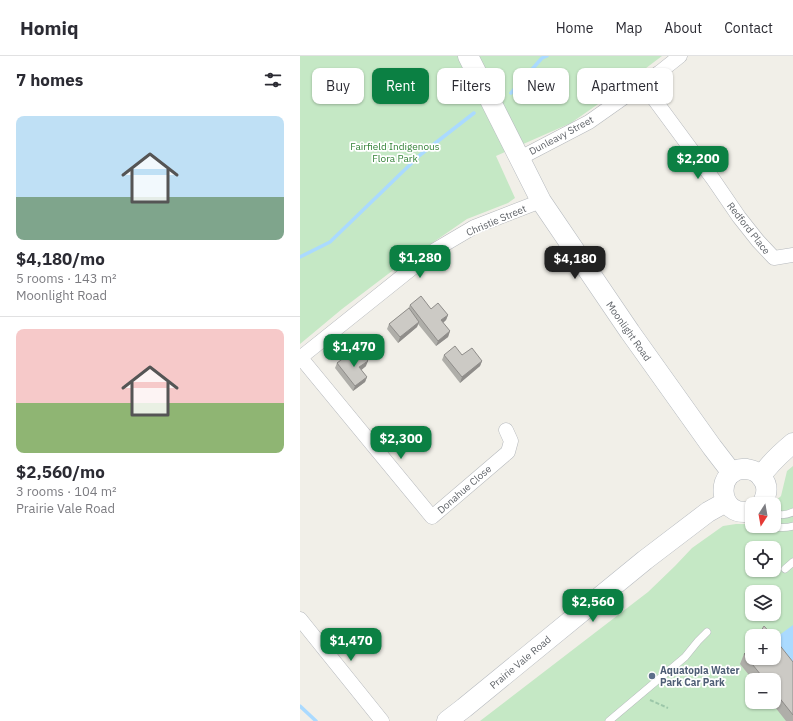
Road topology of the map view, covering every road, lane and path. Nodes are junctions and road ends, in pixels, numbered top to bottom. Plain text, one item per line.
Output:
1 (468, 56) edge
2 (680, 56) edge
3 (665, 68) edge
4 (615, 104) edge
5 (658, 104) edge
6 (520, 158) junction
7 (541, 201) junction
8 (793, 255) edge
9 (300, 358) edge
10 (506, 430) dead end
11 (793, 443) edge
12 (732, 473) junction
13 (761, 476) junction
14 (766, 497) edge
15 (726, 502) junction
16 (745, 512) edge
17 (793, 512) edge
18 (781, 515) edge
19 (793, 526) edge
20 (781, 527) edge
21 (793, 562) edge
22 (785, 569) dead end
23 (300, 619) edge
24 (707, 632) dead end
25 (640, 695) junction
26 (668, 708) dead end
27 (382, 721) edge
28 (447, 721) edge
29 (609, 721) edge

1 - 6 street, Moonlight Road
2 - 3 street, Dunleavy Street
4 - 6 street, Dunleavy Street
5 - 8 street, Redford Place
6 - 7 street, Moonlight Road
7 - 9 street, Christie Street
7 - 12 street, Moonlight Road
9 - 10 street, Donahue Close
11 - 13 street
12 - 13 street
12 - 15 street
13 - 14 street
15 - 16 street
15 - 28 street, Prairie Vale Road
17 - 18 lane
19 - 20 lane
21 - 22 lane
23 - 27 street
24 - 25 lane
25 - 26 path
25 - 29 lane

